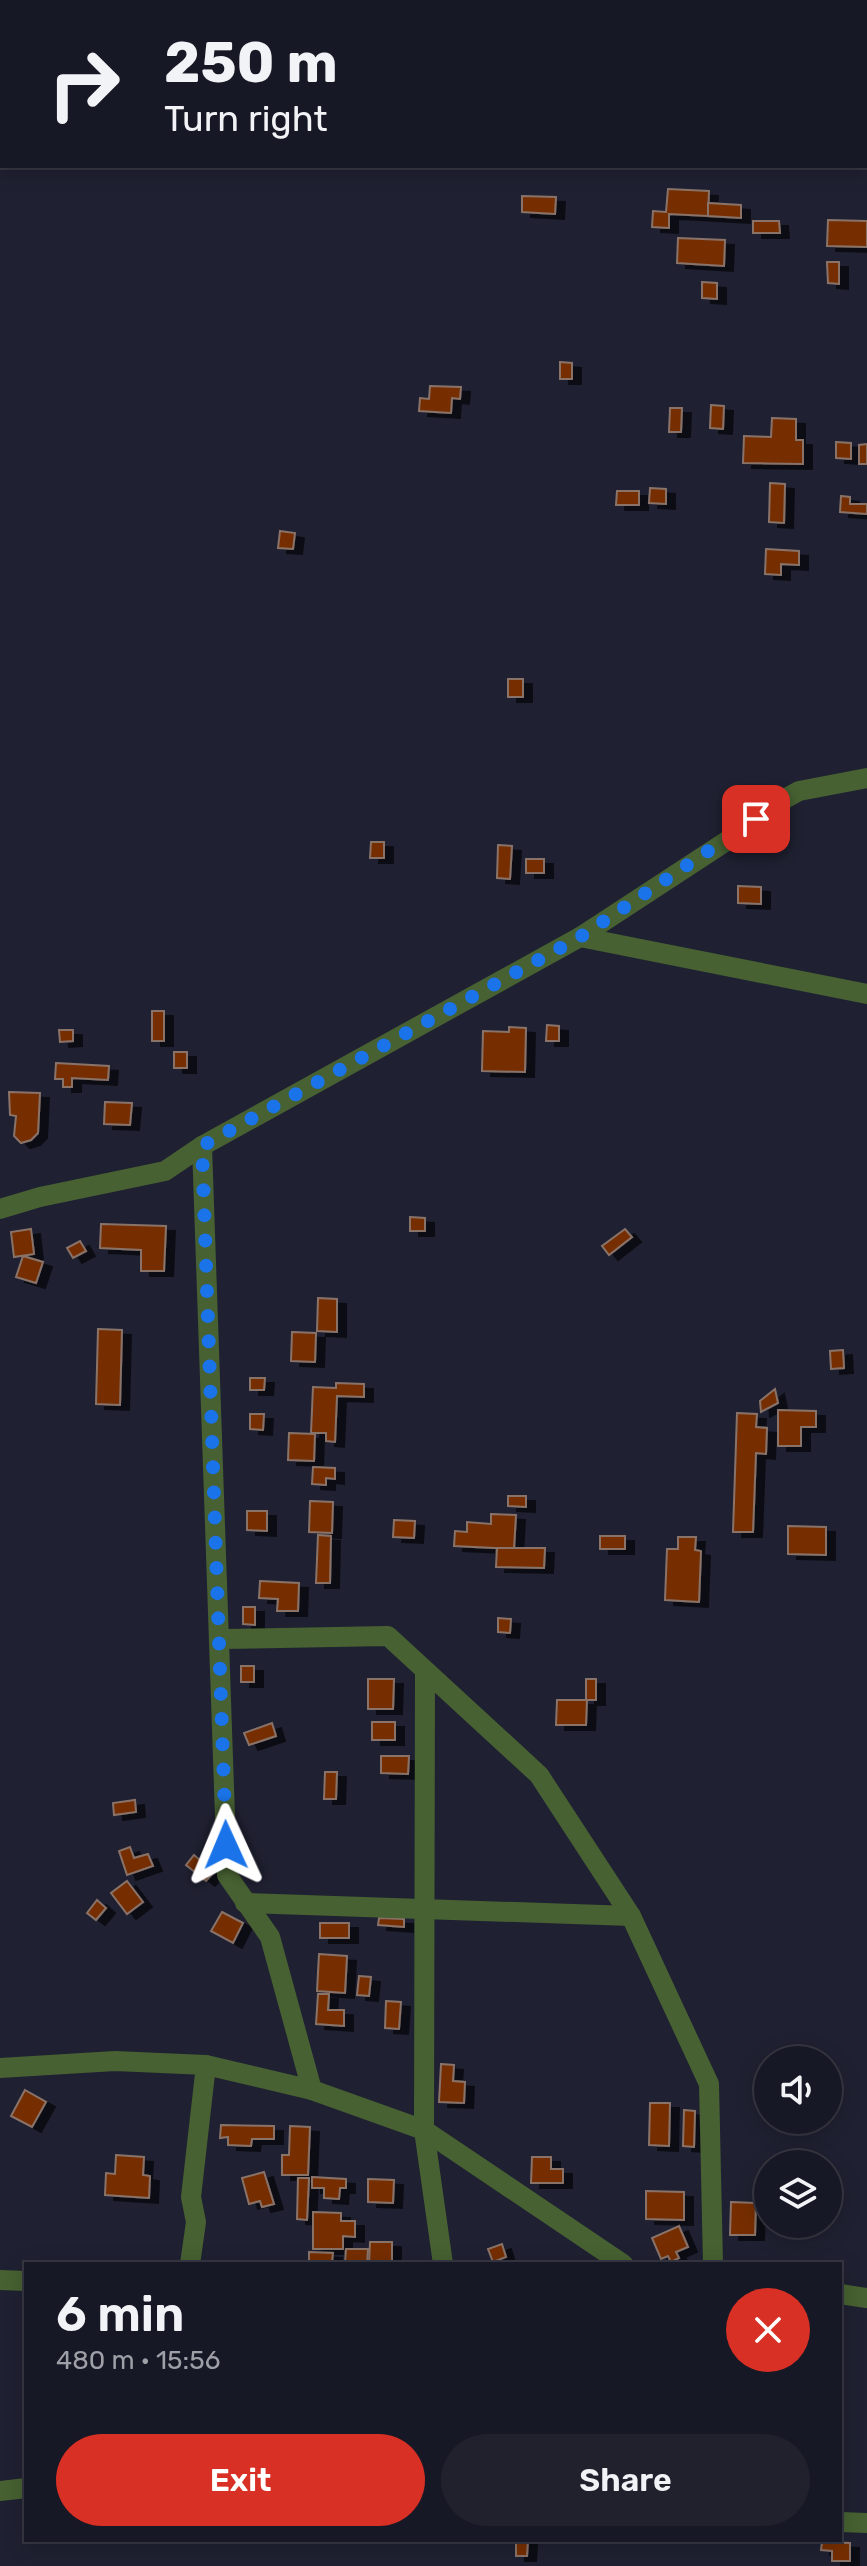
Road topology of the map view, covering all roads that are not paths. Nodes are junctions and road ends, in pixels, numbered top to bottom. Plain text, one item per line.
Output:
1 (867, 778) edge
2 (580, 937) junction
3 (867, 994) edge
4 (202, 1146) junction
5 (0, 1209) edge
6 (222, 1639) junction
7 (425, 1674) junction
8 (245, 1903) junction
9 (425, 1906) junction
10 (631, 1916) junction
11 (206, 2065) junction
12 (0, 2068) edge
13 (312, 2090) junction
14 (424, 2130) junction
15 (190, 2262) edge
16 (443, 2262) edge
17 (620, 2262) edge
18 (713, 2262) edge
19 (0, 2280) edge
20 (24, 2281) edge
21 (842, 2294) edge
22 (867, 2298) edge
23 (24, 2488) edge
24 (0, 2491) edge
25 (842, 2522) edge
26 (867, 2523) edge

1 - 2 street
2 - 3 street
2 - 4 street
4 - 5 street
4 - 6 street
6 - 7 street
6 - 8 street
7 - 9 street
7 - 10 street
8 - 9 street
8 - 13 street
9 - 10 street
9 - 14 street
10 - 18 street
11 - 12 street
11 - 13 street
11 - 15 street
13 - 14 street
14 - 16 street
14 - 17 street
19 - 20 street
21 - 22 street
23 - 24 street
25 - 26 street

